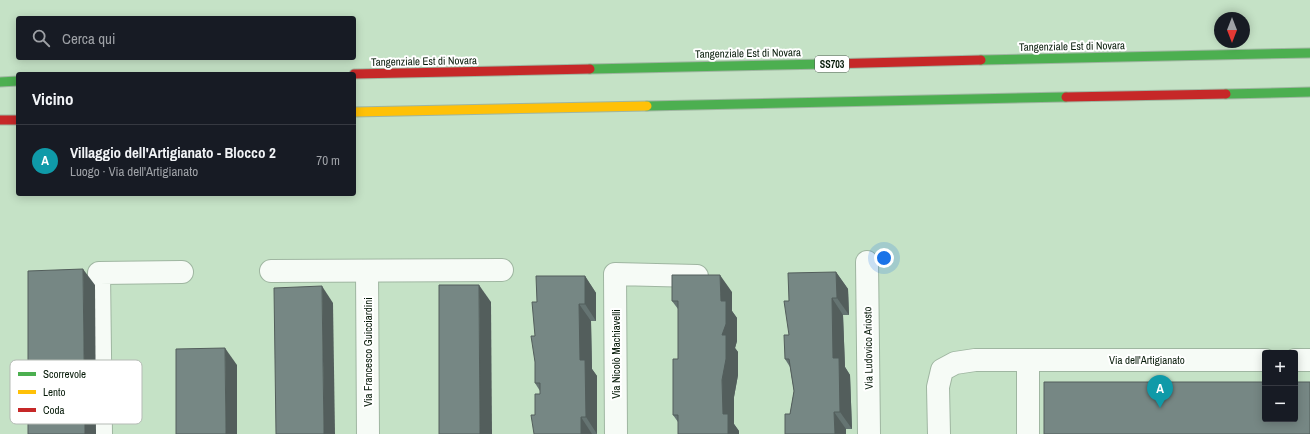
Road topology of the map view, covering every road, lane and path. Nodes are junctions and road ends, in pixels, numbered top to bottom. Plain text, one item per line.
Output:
1 (1310, 53) edge
2 (356, 74) edge
3 (0, 82) edge
4 (16, 82) edge
5 (1310, 92) edge
6 (356, 112) edge
7 (0, 120) edge
8 (16, 120) edge
9 (867, 262) dead end
10 (502, 270) dead end
11 (271, 271) dead end
12 (367, 271) junction
13 (182, 272) dead end
14 (697, 276) edge
15 (100, 360) edge
16 (1028, 360) junction
17 (1262, 360) edge
18 (1298, 360) edge
19 (1310, 360) edge
20 (101, 424) edge
21 (101, 434) edge
22 (368, 434) edge
23 (616, 434) edge
24 (869, 434) edge
25 (939, 434) edge
26 (1028, 434) edge

1 - 2 highway, Tangenziale Est di Novara / SS703
3 - 4 highway
5 - 6 highway
7 - 8 highway
9 - 24 street, Via Ludovico Ariosto
10 - 12 street
11 - 12 street
12 - 22 street, Via Francesco Guicciardini
13 - 15 street
14 - 23 street, Via Nicolò Machiavelli
16 - 17 street, Via dell'Artigianato
16 - 25 street, Via dell'Artigianato
16 - 26 street
18 - 19 street
20 - 21 street

